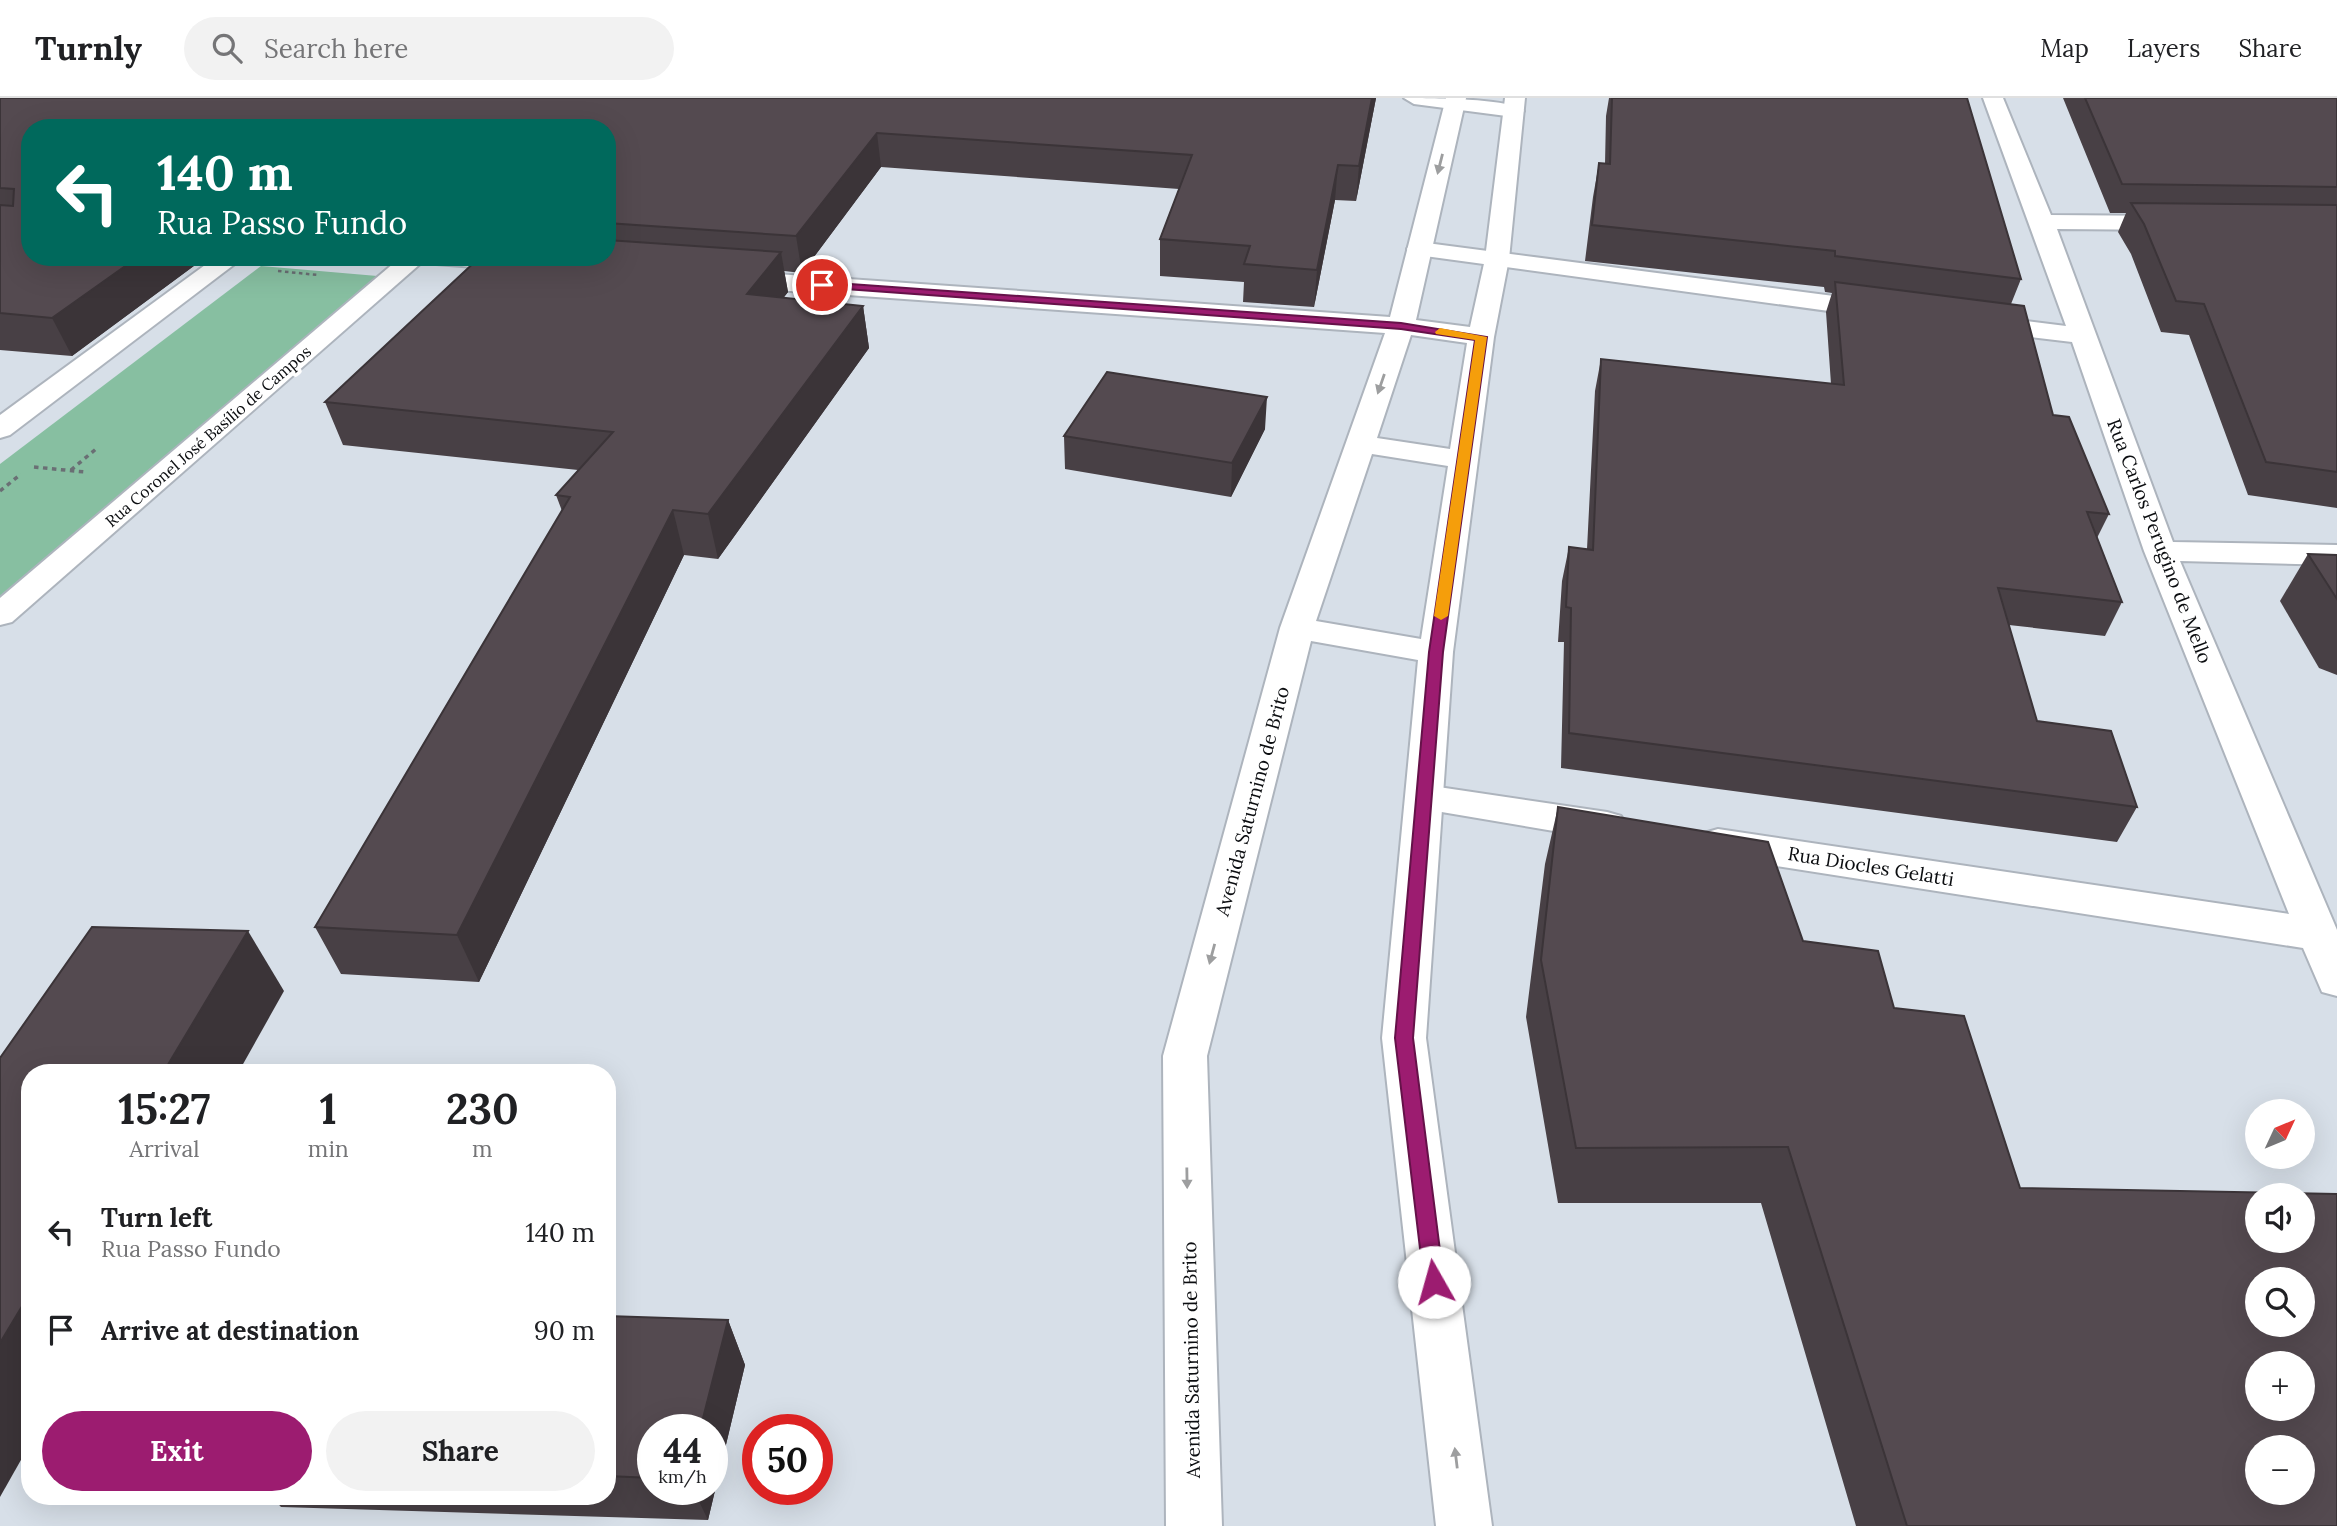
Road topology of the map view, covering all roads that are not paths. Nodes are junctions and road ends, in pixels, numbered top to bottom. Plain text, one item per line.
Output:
1 (1414, 98) edge
2 (1993, 98) edge
3 (1455, 102) edge
4 (1515, 105) edge
5 (2042, 222) junction
6 (2203, 223) edge
7 (1419, 249) junction
8 (1497, 259) junction
9 (220, 266) edge
10 (406, 266) edge
11 (712, 277) edge
12 (1906, 313) edge
13 (1947, 318) edge
14 (1401, 326) junction
15 (1481, 337) junction
16 (2084, 337) junction
17 (0, 429) edge
18 (1361, 444) junction
19 (1464, 460) junction
20 (2160, 551) junction
21 (2337, 555) edge
22 (0, 615) edge
23 (1297, 628) junction
24 (1436, 652) junction
25 (1426, 798) junction
26 (1645, 832) edge
27 (1686, 838) edge
28 (2316, 934) junction
29 (2337, 980) edge
30 (1194, 1526) edge
31 (1464, 1526) edge

1 - 3 street
2 - 5 street, Rua Carlos Perugino de Mello
3 - 4 street
3 -> 7 street, Avenida Saturnino de Brito
4 - 8 street
5 - 6 street
5 - 16 street, Rua Carlos Perugino de Mello
7 - 8 street
7 - 14 street, Avenida Saturnino de Brito
8 - 12 street
8 - 15 street
9 - 17 street
10 - 22 street, Rua Coronel José Basílio de Campos
11 - 14 street
13 - 16 street
14 - 15 street
14 -> 18 street, Avenida Saturnino de Brito
15 - 19 street
16 - 20 street, Rua Carlos Perugino de Mello
18 - 19 street
18 - 23 street, Avenida Saturnino de Brito
19 - 24 street
20 - 21 street
20 - 28 street, Rua Carlos Perugino de Mello
23 - 24 street
23 -> 30 street, Avenida Saturnino de Brito
24 - 25 street
25 - 26 street
31 -> 25 street
27 - 28 street, Rua Diocles Gelatti
28 - 29 street, Rua Carlos Perugino de Mello

